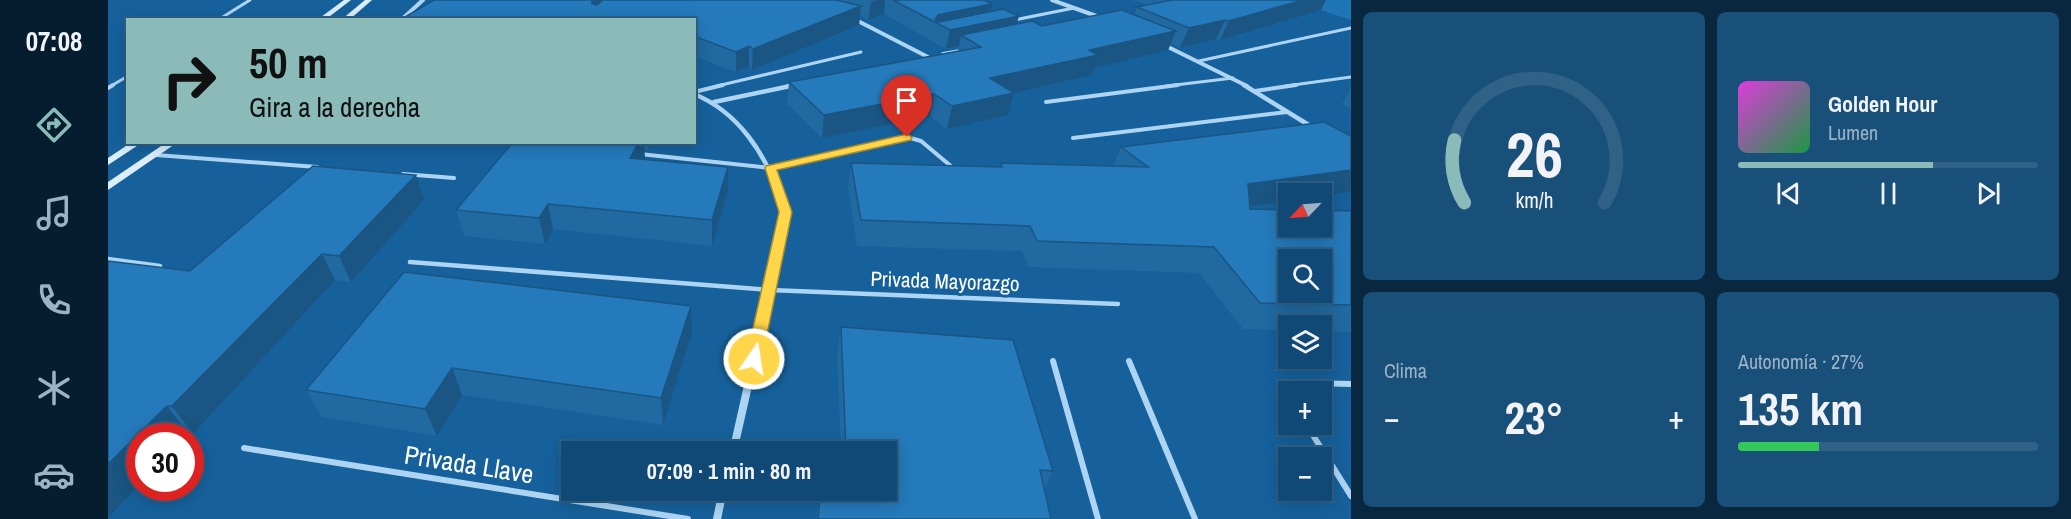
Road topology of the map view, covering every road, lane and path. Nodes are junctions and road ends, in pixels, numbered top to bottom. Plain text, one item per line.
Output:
1 (249, 0) edge
2 (348, 0) edge
3 (369, 0) edge
4 (423, 0) edge
5 (1052, 0) edge
6 (1074, 8) junction
7 (847, 17) edge
8 (221, 18) edge
9 (323, 18) edge
10 (346, 18) edge
11 (403, 18) edge
12 (1004, 22) edge
13 (1096, 22) edge
14 (1351, 28) edge
15 (1158, 43) edge
16 (973, 48) edge
17 (861, 52) dead end
18 (928, 57) junction
19 (916, 60) edge
20 (1199, 61) junction
21 (126, 77) edge
22 (1351, 77) edge
23 (1233, 78) junction
24 (804, 83) edge
25 (108, 88) edge
26 (1255, 91) junction
27 (696, 93) edge
28 (696, 94) edge
29 (714, 102) junction
30 (1046, 102) dead end
31 (1288, 112) junction
32 (1315, 129) edge
33 (1073, 138) dead end
34 (136, 144) edge
35 (171, 144) edge
36 (631, 153) edge
37 (121, 154) junction
38 (156, 155) junction
39 (108, 162) edge
40 (328, 168) edge
41 (770, 168) junction
42 (961, 169) edge
43 (397, 174) edge
44 (454, 178) dead end
45 (108, 187) edge
46 (108, 259) edge
47 (410, 262) dead end
48 (160, 267) edge
49 (770, 290) junction
50 (1118, 304) dead end
51 (1053, 361) dead end
52 (1129, 361) dead end
53 (1332, 383) edge
54 (1351, 384) edge
55 (1313, 435) edge
56 (735, 441) edge
57 (244, 448) dead end
58 (1351, 496) edge
59 (721, 501) edge
60 (688, 519) edge
61 (717, 519) edge
62 (1098, 519) edge
63 (1196, 519) edge

1 - 8 lane
2 - 9 main road
3 - 10 main road
4 - 11 street
5 - 6 street
6 - 12 lane
6 - 13 street
7 - 18 street
14 - 20 lane
15 - 20 street
16 - 18 street
17 - 27 lane
18 - 19 street
20 - 23 street
21 - 25 lane
22 - 26 lane
23 - 26 street
23 - 30 lane
24 - 29 street
26 - 31 street
28 - 29 street
29 - 41 street
31 - 32 street
31 - 33 lane
34 - 37 main road
35 - 38 main road
36 - 41 lane
37 - 38 main road
37 - 39 main road
38 - 40 lane
38 - 45 main road
41 - 42 lane
41 - 49 street
43 - 44 lane
46 - 48 lane
47 - 49 lane, Privada Mayorazgo
49 - 50 lane, Privada Mayorazgo
49 - 56 street
51 - 62 lane
52 - 63 lane
53 - 54 lane
55 - 58 lane
57 - 60 lane, Privada Llave
59 - 61 street

